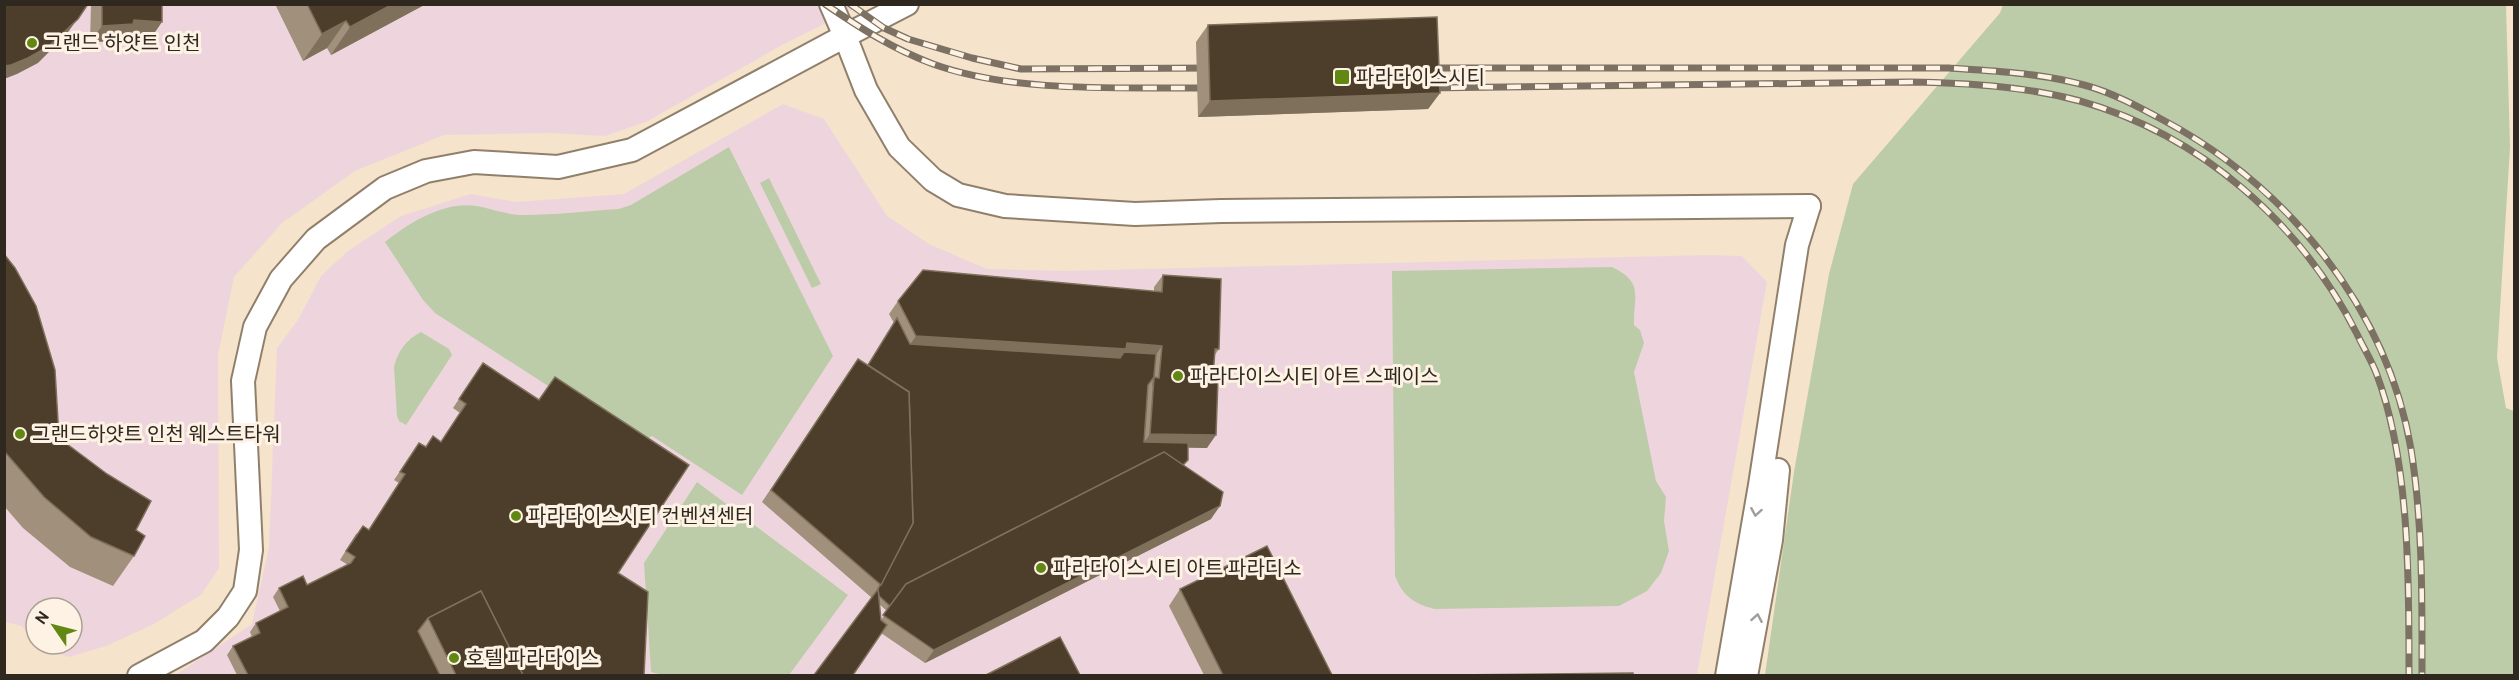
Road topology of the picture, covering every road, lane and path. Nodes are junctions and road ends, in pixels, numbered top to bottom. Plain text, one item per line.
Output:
1 (831, 4) edge
2 (907, 4) edge
3 (845, 36) junction
4 (1809, 206) junction
5 (139, 675) edge
6 (1727, 675) edge
7 (1746, 675) edge

1 - 3 street
2 - 3 street
3 - 4 street
3 - 5 street
4 -> 6 street
7 -> 4 street

